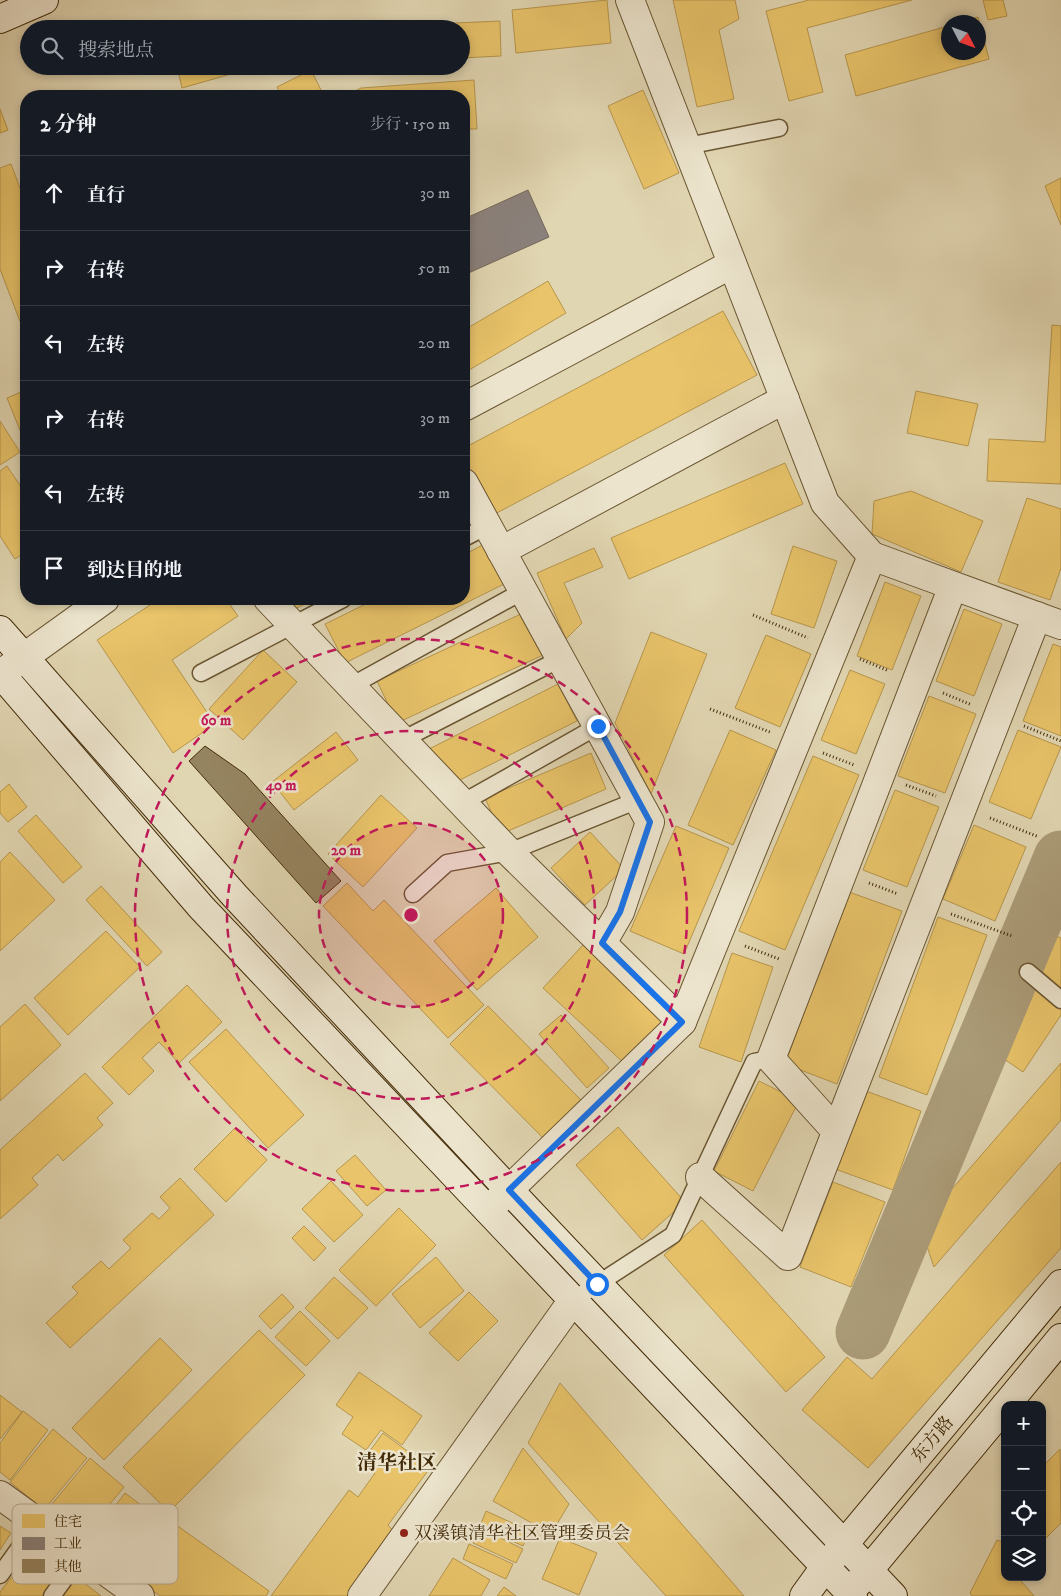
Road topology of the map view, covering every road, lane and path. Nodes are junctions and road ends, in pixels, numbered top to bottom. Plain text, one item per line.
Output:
1 (44, 0) edge
2 (630, 0) edge
3 (0, 18) edge
4 (779, 128) dead end
5 (687, 146) junction
6 (732, 264) junction
7 (785, 399) junction
8 (470, 404) edge
9 (470, 508) edge
10 (476, 532) edge
11 (501, 551) junction
12 (872, 556) junction
13 (954, 586) junction
14 (523, 591) junction
15 (97, 605) edge
16 (274, 605) edge
17 (331, 605) edge
18 (1054, 620) edge
19 (292, 624) junction
20 (0, 630) edge
21 (23, 657) junction
22 (560, 659) junction
23 (201, 673) dead end
24 (0, 674) edge
25 (351, 686) junction
26 (598, 726) junction
27 (402, 740) junction
28 (638, 800) junction
29 (462, 803) junction
30 (509, 852) junction
31 (413, 894) dead end
32 (718, 935) junction
33 (602, 943) junction
34 (805, 970) junction
35 (1028, 972) dead end
36 (1061, 1000) edge
37 (682, 1022) junction
38 (771, 1059) junction
39 (836, 1131) junction
40 (700, 1177) junction
41 (509, 1190) junction
42 (488, 1210) junction
43 (597, 1284) junction
44 (1061, 1284) edge
45 (573, 1300) junction
46 (1061, 1338) edge
47 (1008, 1401) edge
48 (1001, 1410) edge
49 (0, 1495) edge
50 (13, 1504) edge
51 (845, 1544) junction
52 (12, 1559) edge
53 (825, 1567) junction
54 (869, 1570) junction
55 (0, 1576) edge
56 (61, 1584) edge
57 (120, 1584) edge
58 (132, 1594) edge
59 (850, 1595) edge
60 (52, 1596) edge
61 (362, 1596) edge
62 (804, 1596) edge
63 (893, 1596) edge

1 - 3 street
2 - 5 street
4 - 5 lane
5 - 6 street
6 - 7 street
6 - 8 street
7 - 11 street
7 - 12 street
9 - 10 street
10 - 11 street
11 - 14 street
12 - 13 street
12 - 32 street
13 - 18 street
13 - 34 street
14 - 22 street
14 - 25 lane
15 - 21 street
16 - 19 street
17 - 19 lane
18 - 39 street
19 - 23 lane
19 - 25 street
20 - 21 street
21 - 24 street
21 - 41 street
22 - 26 street
22 - 27 lane
24 - 42 street
25 - 27 street
26 - 28 street
26 - 29 lane
27 - 29 street
28 - 30 lane
28 - 33 street
29 - 30 street
30 - 31 lane
30 - 33 street
32 - 34 path
32 - 37 street
33 - 37 street
34 - 38 street
35 - 36 lane
37 - 41 street
38 - 39 street
38 - 40 lane
39 - 40 street
40 - 43 lane
41 - 42 street
41 - 43 street
42 - 45 street
43 - 45 lane
43 - 51 street
44 - 51 street, 东方路
45 - 53 street
45 - 61 street
46 - 47 street, 东方路
48 - 54 street, 东方路
49 - 50 street
51 - 53 street, 东方路
51 - 54 street
52 - 55 lane
53 - 59 street
53 - 62 street, 东方路
54 - 59 street, 东方路
54 - 63 street
56 - 60 lane
57 - 58 street

